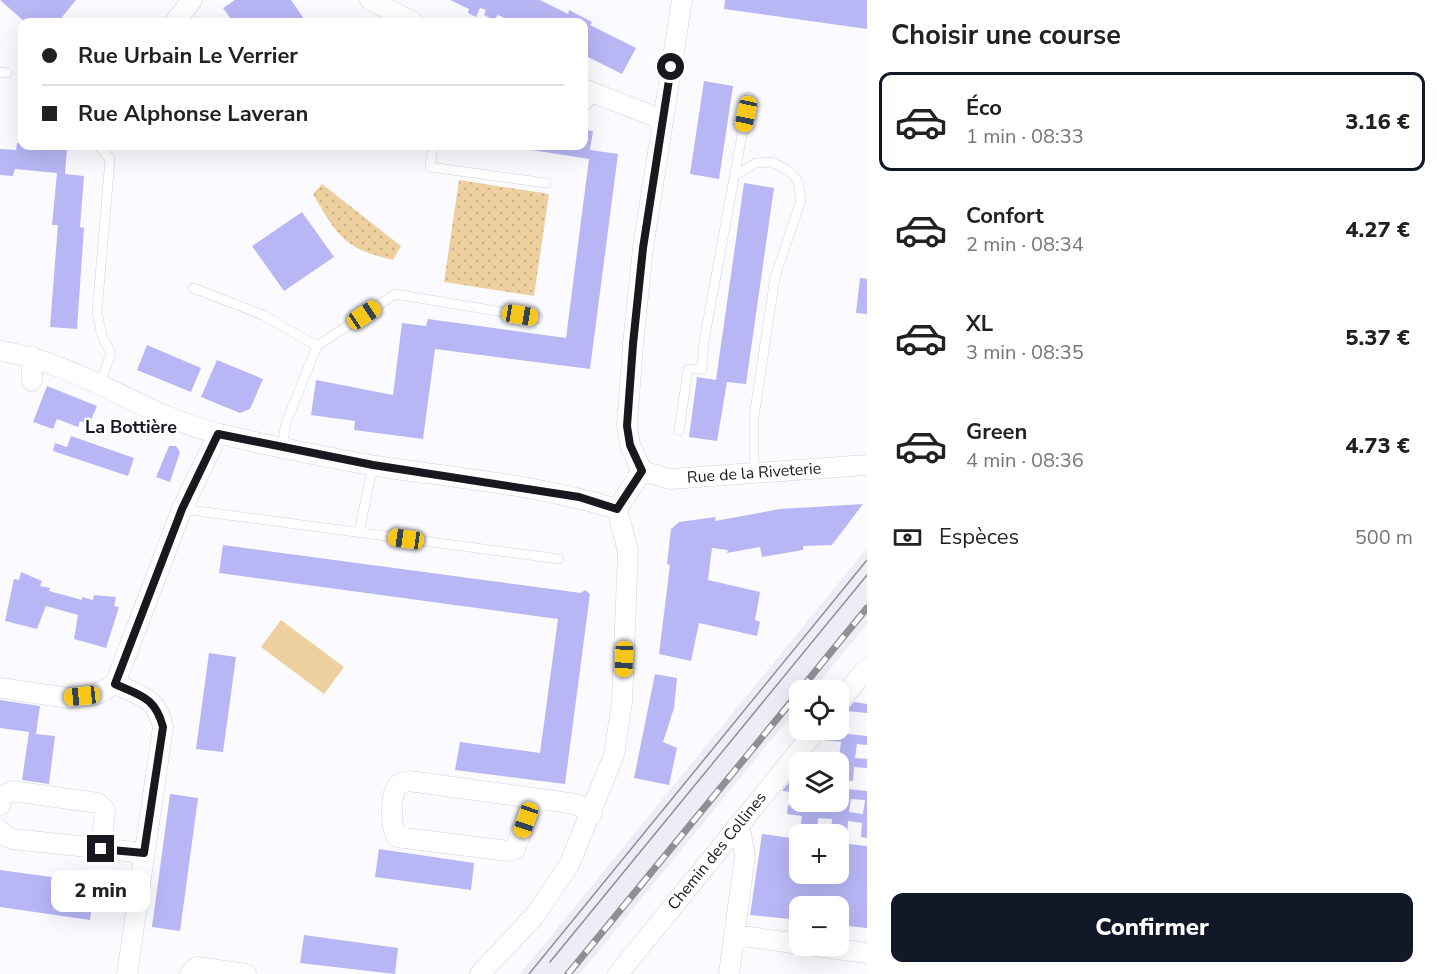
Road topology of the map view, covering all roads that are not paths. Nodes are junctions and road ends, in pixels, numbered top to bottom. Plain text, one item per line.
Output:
1 (192, 0) edge
2 (370, 0) edge
3 (682, 0) edge
4 (178, 18) edge
5 (405, 18) edge
6 (588, 97) edge
7 (749, 97) dead end
8 (663, 120) junction
9 (102, 150) edge
10 (432, 150) edge
11 (734, 176) junction
12 (546, 183) dead end
13 (193, 288) dead end
14 (538, 318) dead end
15 (317, 346) junction
16 (0, 351) edge
17 (32, 356) junction
18 (32, 381) dead end
19 (100, 384) junction
20 (679, 431) dead end
21 (218, 434) junction
22 (282, 446) junction
23 (373, 465) junction
24 (867, 465) edge
25 (642, 471) junction
26 (754, 473) junction
27 (182, 509) junction
28 (617, 509) junction
29 (359, 532) junction
30 (559, 559) dead end
31 (867, 668) edge
32 (115, 684) junction
33 (0, 688) edge
34 (849, 690) edge
35 (808, 740) edge
36 (532, 800) junction
37 (0, 805) edge
38 (592, 813) junction
39 (739, 824) junction
40 (0, 830) edge
41 (101, 849) junction
42 (144, 853) junction
43 (735, 935) junction
44 (789, 942) edge
45 (849, 951) edge
46 (867, 953) edge
47 (127, 974) edge
48 (190, 974) edge
49 (246, 974) edge
50 (480, 974) edge
51 (618, 974) edge
52 (729, 974) edge

1 - 4 street
2 - 5 street
3 - 8 street
6 - 8 street
7 - 11 lane
8 - 25 street
9 - 19 lane
10 - 12 lane
11 - 20 lane
11 - 26 lane
13 - 15 lane
14 - 15 lane
15 - 22 lane
16 - 17 street
17 - 18 street
17 - 19 street
19 - 21 street
21 - 22 street
21 - 27 street
22 - 23 street
23 - 28 street
23 - 29 lane
24 - 26 street, Rue de la Riveterie
25 - 26 street, Rue de la Riveterie
25 - 28 street
27 - 29 lane
27 - 32 street
28 - 38 street
29 - 30 lane
31 - 34 street
32 - 33 street
32 - 42 street
35 - 39 street, Chemin des Collines
36 - 36 street
36 - 38 street
37 - 41 street
38 - 50 street
39 - 43 street
39 - 51 street, Chemin des Collines
40 - 41 street
41 - 42 street
42 - 47 street
43 - 44 street
43 - 52 street
45 - 46 street
48 - 49 street

